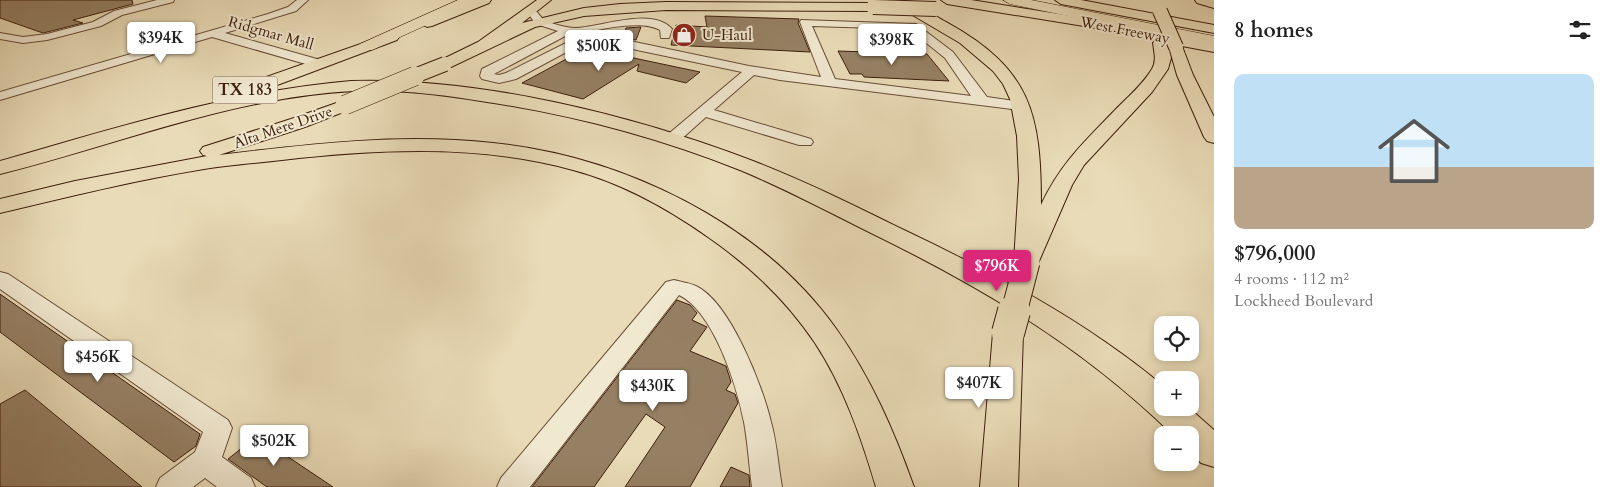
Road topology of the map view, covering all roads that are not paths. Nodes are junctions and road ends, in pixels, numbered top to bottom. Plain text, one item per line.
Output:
1 (169, 0) edge
2 (302, 0) edge
3 (469, 0) edge
4 (485, 0) edge
5 (545, 0) edge
6 (893, 0) edge
7 (947, 0) edge
8 (1010, 0) edge
9 (1040, 0) edge
10 (1060, 0) edge
11 (1201, 0) edge
12 (1214, 4) edge
13 (1149, 5) edge
14 (1046, 16) junction
15 (535, 17) junction
16 (1214, 29) edge
17 (227, 30) junction
18 (579, 32) junction
19 (214, 34) junction
20 (1214, 35) edge
21 (0, 36) edge
22 (1214, 41) edge
23 (1168, 45) junction
24 (366, 47) junction
25 (1214, 48) edge
26 (656, 51) junction
27 (327, 62) junction
28 (749, 70) junction
29 (830, 82) junction
30 (0, 96) edge
31 (982, 101) junction
32 (1021, 106) junction
33 (704, 112) junction
34 (112, 135) junction
35 (1214, 137) edge
36 (672, 139) junction
37 (804, 142) dead end
38 (0, 168) edge
39 (60, 192) junction
40 (0, 206) edge
41 (1027, 262) junction
42 (0, 279) edge
43 (1154, 397) edge
44 (1175, 416) edge
45 (1214, 452) edge
46 (205, 460) junction
47 (171, 487) edge
48 (240, 487) edge
49 (512, 487) edge
50 (767, 487) edge
51 (895, 487) edge
52 (999, 487) edge

1 - 21 street
2 - 17 street
3 - 24 highway
4 - 24 main road, TX 183
5 - 15 main road
6 - 32 main road
7 - 14 main road, West Freeway
8 - 22 highway, West Freeway
9 - 20 highway, West Freeway
10 - 16 main road, West Freeway
11 - 12 main road
13 - 23 main road, bridge
14 - 15 main road, bridge
14 - 25 main road, West Freeway
15 - 18 street
15 - 39 main road, Alta Mere Drive / TX 183, bridge
17 - 19 street
17 - 27 street, Ridgmar Mall
18 - 18 street
18 - 26 street
18 - 26 street
19 - 27 street, Ridgmar Mall
19 - 30 street
23 - 35 main road
23 - 41 main road
24 - 27 main road, TX 183
26 - 28 street
27 - 34 main road, TX 183
28 - 29 street
28 - 33 street
29 - 31 street
29 - 31 street
31 - 32 street
32 - 41 main road
33 - 36 street
33 - 37 street
34 - 36 main road
34 - 38 main road, TX 183
36 - 43 main road
39 - 40 main road, Alta Mere Drive / TX 183
39 - 51 main road
41 - 52 main road, bridge
42 - 46 street
44 - 45 main road
46 - 47 street
46 - 48 street
49 - 50 street

